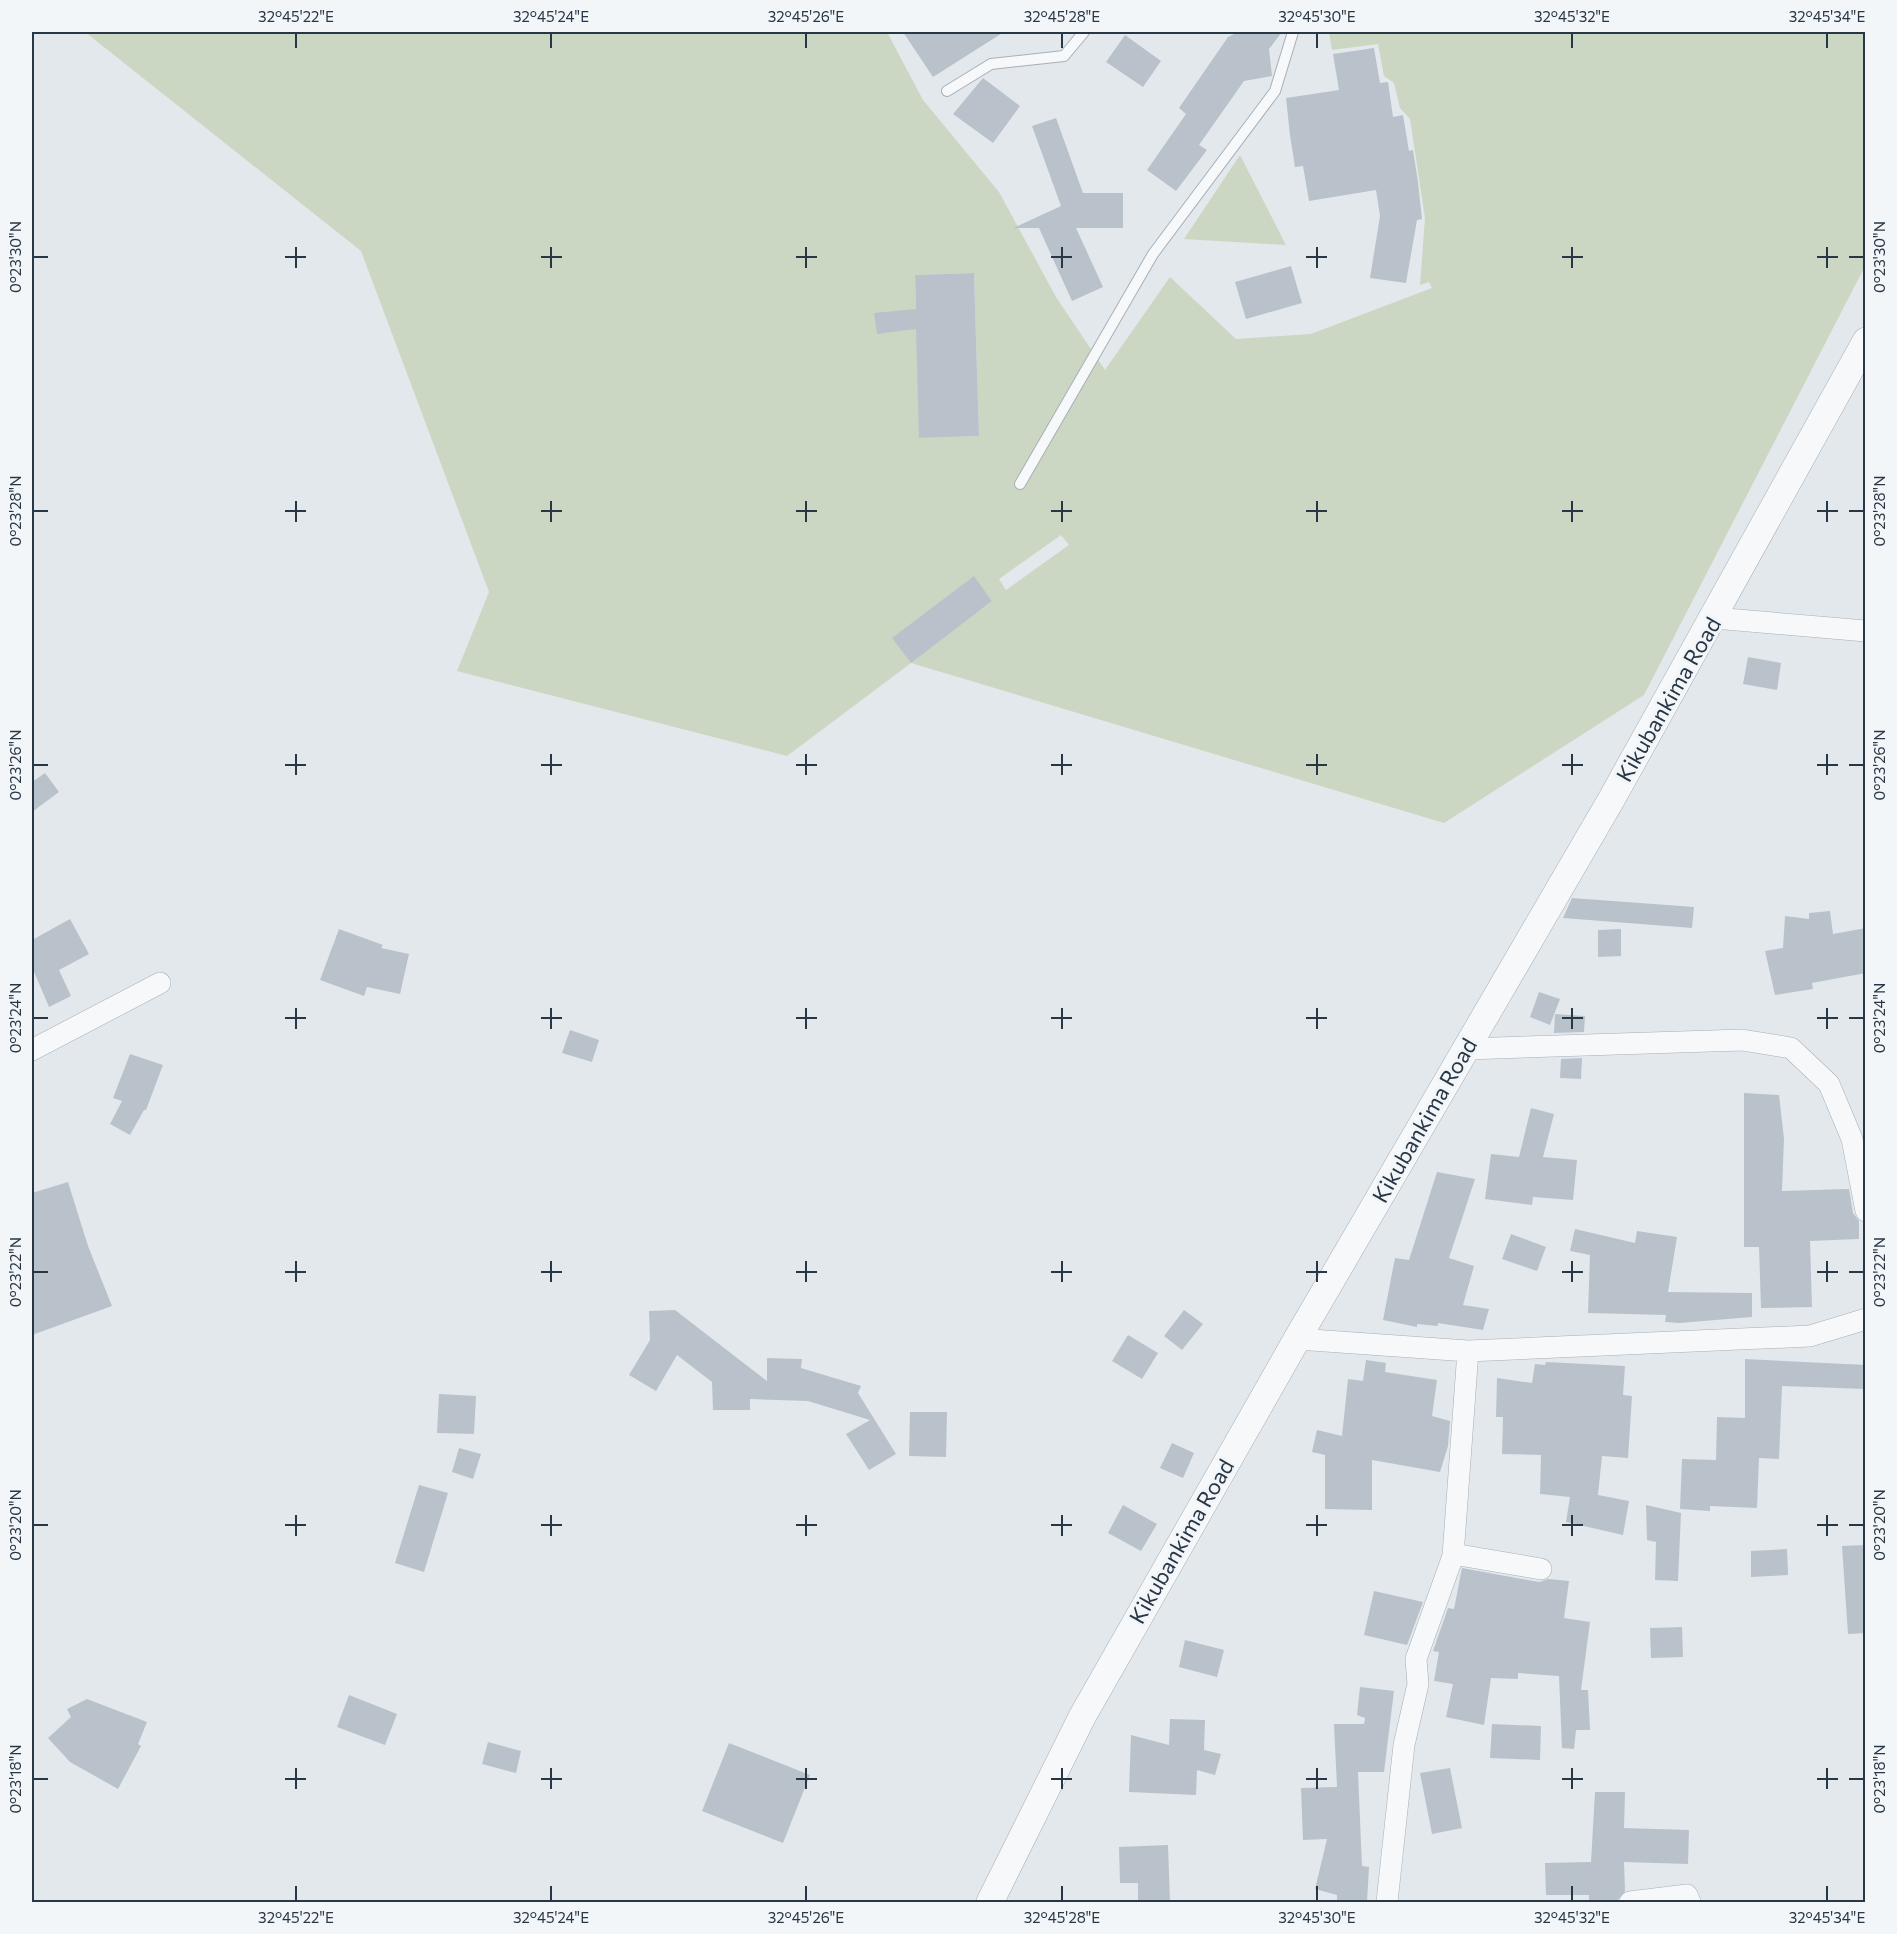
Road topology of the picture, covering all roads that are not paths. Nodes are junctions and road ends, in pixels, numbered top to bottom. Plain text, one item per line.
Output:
1 (1084, 32) edge
2 (1293, 32) edge
3 (947, 91) dead end
4 (1866, 341) edge
5 (1020, 484) dead end
6 (1714, 618) junction
7 (1866, 631) edge
8 (160, 983) dead end
9 (1466, 1049) junction
10 (32, 1050) edge
11 (1866, 1211) edge
12 (1866, 1319) edge
13 (1297, 1339) junction
14 (1467, 1351) junction
15 (1453, 1554) junction
16 (1541, 1569) dead end
17 (990, 1902) edge
18 (1387, 1902) edge
19 (1630, 1902) edge
20 (1690, 1902) edge

1 - 3 lane
2 - 5 lane
4 - 6 street, Kikubankima Road
6 - 7 street
6 - 9 street, Kikubankima Road
8 - 10 street
9 - 11 street
9 - 13 street, Kikubankima Road
12 - 14 street
13 - 14 street
13 - 17 street, Kikubankima Road
14 - 15 street
15 - 16 street
15 - 18 street
19 - 20 street

